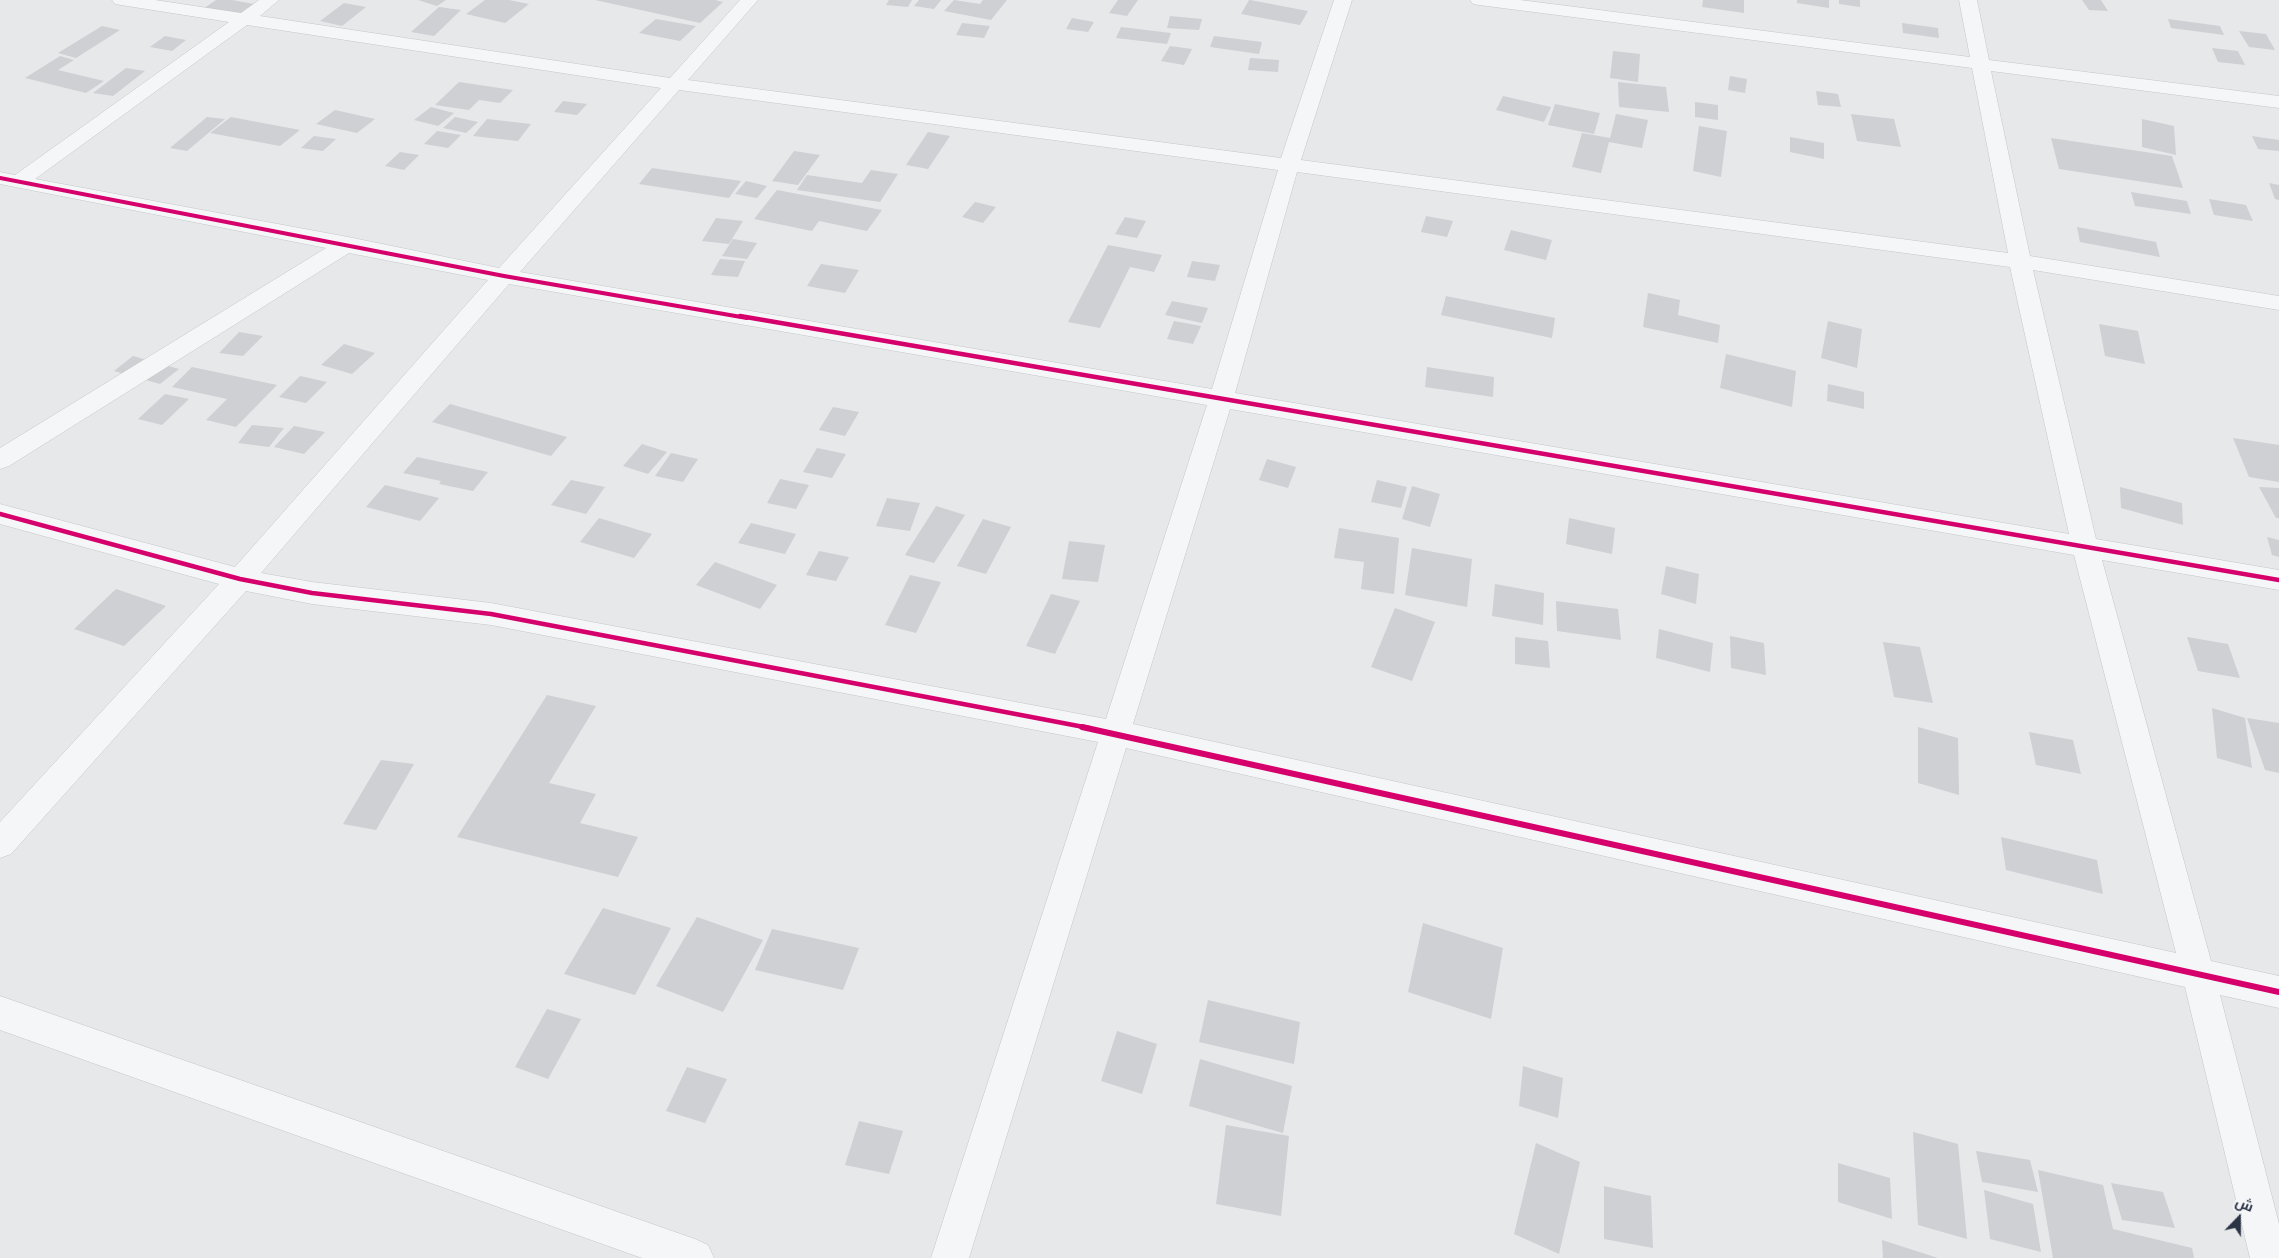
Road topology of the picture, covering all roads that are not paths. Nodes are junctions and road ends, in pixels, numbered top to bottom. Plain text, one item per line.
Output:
1 (121, 0) edge
2 (270, 0) edge
3 (749, 0) edge
4 (1343, 0) edge
5 (1479, 0) edge
6 (1968, 0) edge
7 (245, 19) junction
8 (1981, 65) junction
9 (674, 84) junction
10 (2279, 102) edge
11 (1289, 165) junction
12 (10, 179) edge
13 (348, 244) junction
14 (2020, 261) junction
15 (504, 276) junction
16 (2279, 303) edge
17 (1221, 399) junction
18 (0, 460) edge
19 (0, 514) edge
20 (2085, 547) junction
21 (240, 579) junction
22 (2279, 580) edge
23 (1116, 733) junction
24 (0, 844) edge
25 (2198, 973) junction
26 (2279, 992) edge
27 (0, 1013) edge
28 (695, 1258) edge
29 (950, 1258) edge
30 (2269, 1258) edge

1 - 7 street
2 - 7 street
3 - 9 street
4 - 11 street
5 - 8 street
6 - 8 street
7 - 9 street
7 - 12 street
8 - 10 street
8 - 14 street
9 - 11 street
9 - 15 street
11 - 14 street
11 - 17 street
12 - 13 street
13 - 15 street
13 - 18 street
14 - 16 street
14 - 20 street
15 - 17 street
15 - 21 street
17 - 20 street
17 - 23 street
19 - 21 street
20 - 22 street
20 - 25 street
21 - 23 street
21 - 24 street
23 - 25 street
23 - 29 street
25 - 26 street
25 - 30 street
27 - 28 street

